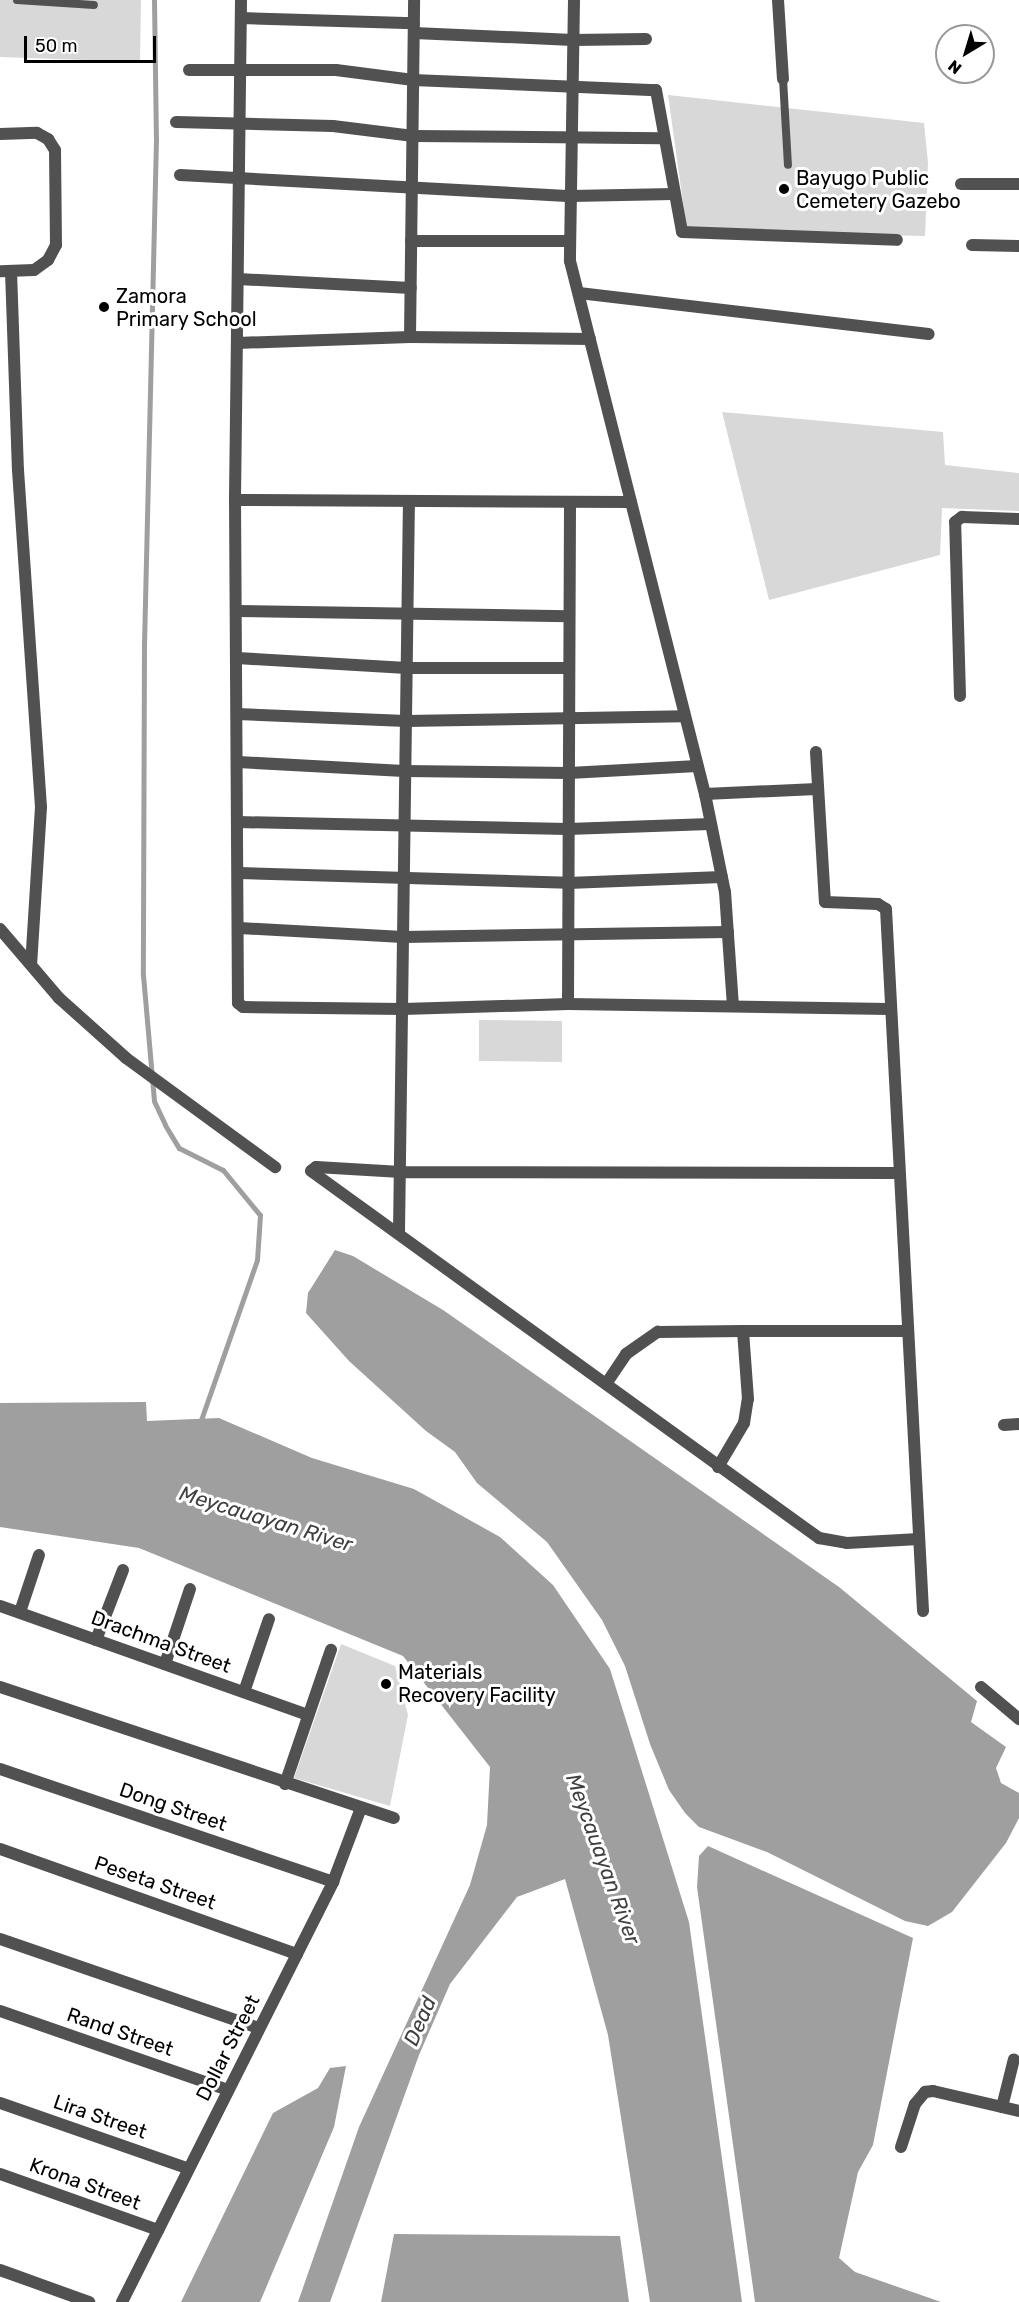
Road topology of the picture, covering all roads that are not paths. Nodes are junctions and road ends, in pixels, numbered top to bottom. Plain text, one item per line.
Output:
1 (17, 0) edge
2 (241, 0) edge
3 (414, 0) edge
4 (574, 0) edge
5 (778, 0) edge
6 (93, 5) dead end
7 (241, 18) junction
8 (414, 28) junction
9 (646, 39) dead end
10 (573, 40) junction
11 (239, 69) junction
12 (189, 70) dead end
13 (783, 79) joint
14 (413, 80) junction
15 (571, 87) junction
16 (176, 122) dead end
17 (240, 125) junction
18 (0, 134) edge
19 (413, 136) junction
20 (572, 137) junction
21 (662, 138) junction
22 (788, 165) dead end
23 (180, 175) dead end
24 (239, 179) junction
25 (961, 184) dead end
26 (1019, 184) edge
27 (413, 186) junction
28 (674, 194) junction
29 (571, 196) junction
30 (897, 240) dead end
31 (411, 241) junction
32 (569, 241) junction
33 (972, 246) dead end
34 (1019, 246) edge
35 (5, 271) edge
36 (238, 279) junction
37 (411, 288) junction
38 (579, 293) junction
39 (929, 334) dead end
40 (410, 337) junction
41 (590, 339) junction
42 (237, 343) junction
43 (235, 500) junction
44 (409, 501) junction
45 (570, 502) junction
46 (631, 502) junction
47 (1019, 519) edge
48 (236, 611) junction
49 (407, 615) junction
50 (569, 616) junction
51 (237, 658) junction
52 (407, 668) junction
53 (569, 668) junction
54 (960, 696) dead end
55 (237, 714) junction
56 (684, 716) junction
57 (568, 720) junction
58 (406, 721) junction
59 (816, 752) dead end
60 (238, 762) junction
61 (697, 766) junction
62 (404, 771) junction
63 (569, 773) junction
64 (817, 789) junction
65 (705, 794) junction
66 (238, 822) junction
67 (405, 824) junction
68 (710, 824) junction
69 (568, 829) junction
70 (239, 873) junction
71 (722, 877) junction
72 (404, 879) junction
73 (568, 883) junction
74 (240, 928) junction
75 (0, 929) edge
76 (728, 932) junction
77 (568, 935) junction
78 (403, 937) junction
79 (31, 965) junction
80 (568, 1004) junction
81 (733, 1006) junction
82 (403, 1009) junction
83 (889, 1009) junction
84 (275, 1167) dead end
85 (401, 1172) junction
86 (899, 1173) junction
87 (399, 1232) junction
88 (743, 1331) junction
89 (908, 1331) junction
90 (606, 1384) junction
91 (1019, 1424) edge
92 (1004, 1425) dead end
93 (718, 1467) junction
94 (919, 1539) junction
95 (39, 1555) dead end
96 (123, 1569) dead end
97 (190, 1589) dead end
98 (0, 1606) edge
99 (923, 1611) dead end
100 (20, 1612) junction
101 (269, 1619) dead end
102 (96, 1640) junction
103 (331, 1650) dead end
104 (165, 1664) junction
105 (0, 1687) edge
106 (981, 1687) dead end
107 (244, 1692) junction
108 (308, 1715) junction
109 (1019, 1719) edge
110 (0, 1769) edge
111 (285, 1784) junction
112 (362, 1808) junction
113 (394, 1818) dead end
114 (0, 1849) edge
115 (333, 1882) junction
116 (0, 1939) edge
117 (297, 1954) junction
118 (0, 2011) edge
119 (259, 2028) junction
120 (1014, 2059) dead end
121 (228, 2090) junction
122 (0, 2103) edge
123 (1002, 2107) junction
124 (1019, 2111) edge
125 (901, 2147) dead end
126 (187, 2168) junction
127 (0, 2174) edge
128 (158, 2230) junction
129 (0, 2270) edge
130 (88, 2302) edge
131 (122, 2302) edge

1 - 6 lane
2 - 7 street
3 - 8 street
4 - 10 street
5 - 13 street
7 - 8 street
7 - 11 street
8 - 10 street
8 - 14 street
9 - 10 street
10 - 15 street
11 - 12 street
11 - 14 street
11 - 17 street
13 - 22 lane
14 - 15 street
14 - 19 street
15 - 20 street
15 - 21 street
16 - 17 street
17 - 19 street
17 - 24 street
18 - 35 street
19 - 20 street
19 - 27 street
20 - 21 street
20 - 29 street
21 - 28 street
23 - 24 street
24 - 27 street
24 - 36 street
25 - 26 street
27 - 29 street
27 - 31 street
28 - 29 street
28 - 30 street
29 - 32 street
31 - 32 street
31 - 37 street
32 - 38 street
33 - 34 street
35 - 79 street
36 - 37 street
36 - 42 street
37 - 40 street
38 - 39 street
38 - 41 street
40 - 41 street
40 - 42 street
41 - 46 street
42 - 43 street
43 - 44 street
43 - 48 street
44 - 45 street
44 - 49 street
45 - 46 street
45 - 50 street
46 - 56 street
47 - 54 street
48 - 49 street
48 - 51 street
49 - 50 street
49 - 52 street
50 - 53 street
51 - 52 street
51 - 55 street
52 - 53 street
52 - 58 street
53 - 57 street
55 - 58 street
55 - 60 street
56 - 57 street
56 - 61 street
57 - 58 street
57 - 63 street
58 - 62 street
59 - 64 street
60 - 62 street
60 - 66 street
61 - 63 street
61 - 65 street
62 - 63 street
62 - 67 street
63 - 69 street
64 - 65 street
64 - 83 street
65 - 68 street
66 - 67 street
66 - 70 street
67 - 69 street
67 - 72 street
68 - 69 street
68 - 71 street
69 - 73 street
70 - 72 street
70 - 74 street
71 - 73 street
71 - 76 street
72 - 73 street
72 - 78 street
73 - 77 street
74 - 78 street
74 - 82 street
75 - 79 street
76 - 77 street
76 - 81 street
77 - 78 street
77 - 80 street
78 - 82 street
79 - 84 street
80 - 81 street
80 - 82 street
81 - 83 street
82 - 85 street
83 - 86 street
85 - 86 street
85 - 87 street
85 - 87 street
86 - 89 street
87 - 90 street
88 - 89 street
88 - 90 street
88 - 93 street
89 - 94 street
90 - 93 street
91 - 92 street
93 - 94 street
94 - 99 street
95 - 100 street
96 - 102 street
97 - 104 street
98 - 100 street, Drachma Street
100 - 102 street, Drachma Street
101 - 107 street
102 - 104 street, Drachma Street
103 - 108 street
104 - 107 street, Drachma Street
105 - 111 street
106 - 109 street
107 - 108 street, Drachma Street
108 - 111 street
110 - 115 street, Dong Street
111 - 112 street
112 - 113 street
112 - 115 street, Dollar Street
114 - 117 street, Peseta Street
115 - 117 street, Dollar Street
116 - 119 street
117 - 119 street, Dollar Street
118 - 121 street, Rand Street
119 - 121 street, Dollar Street
120 - 123 street
121 - 126 street, Dollar Street
122 - 126 street, Lira Street
123 - 124 street
123 - 125 street
126 - 128 street, Dollar Street
127 - 128 street, Krona Street
128 - 131 street, Dollar Street
129 - 130 street

